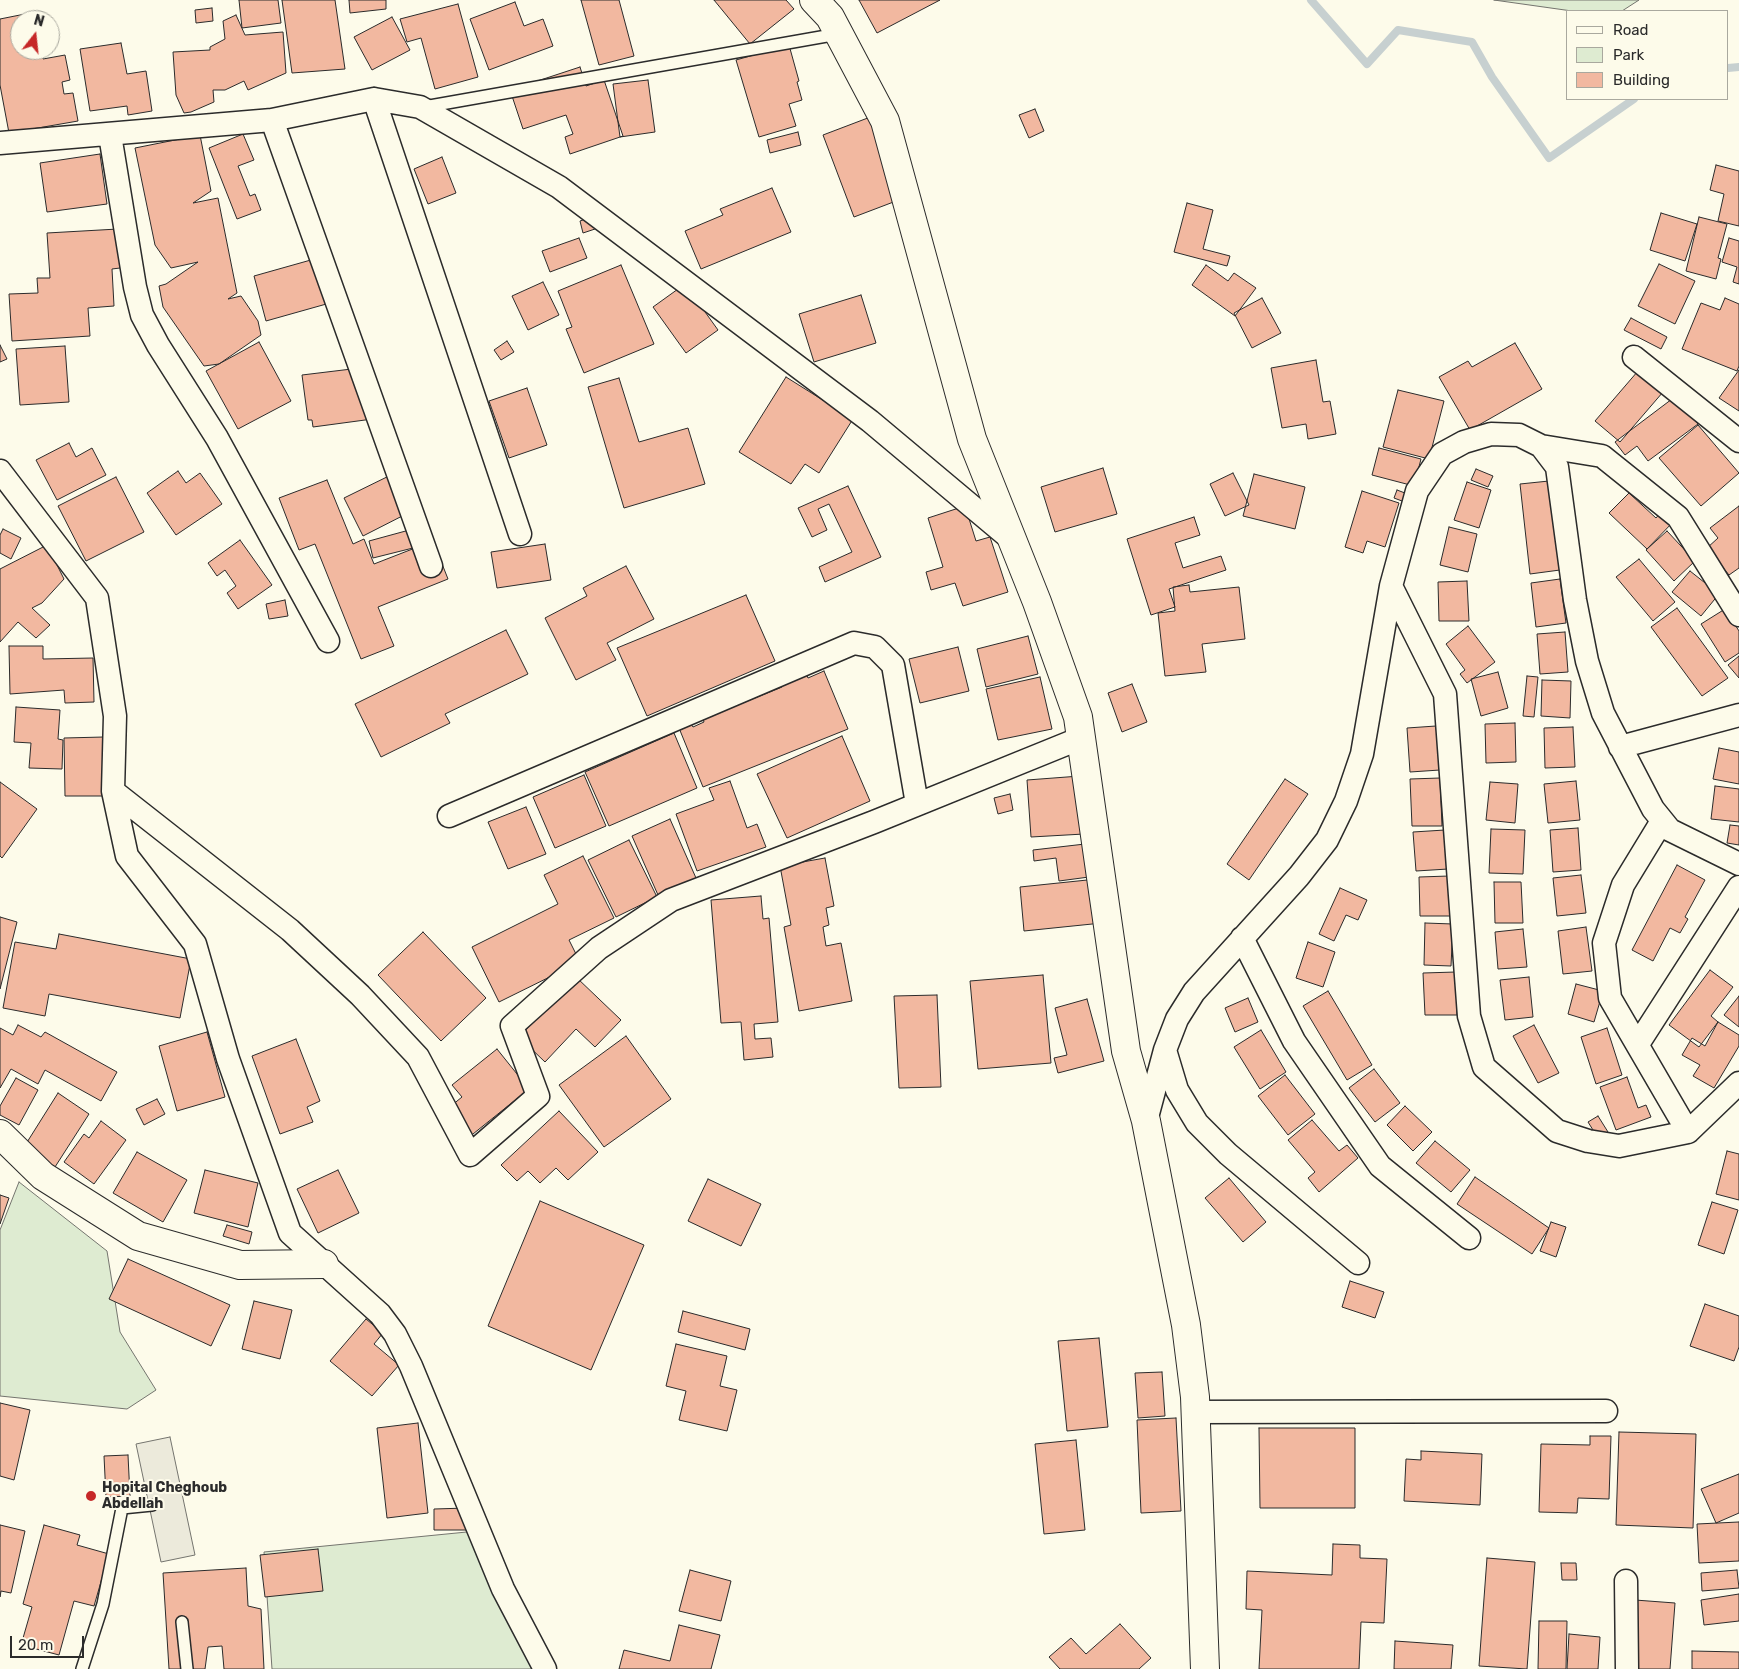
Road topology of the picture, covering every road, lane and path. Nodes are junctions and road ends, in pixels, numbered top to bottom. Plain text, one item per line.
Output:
1 (814, 0) edge
2 (838, 34) junction
3 (374, 99) junction
4 (420, 107) junction
5 (272, 120) junction
6 (110, 135) junction
7 (0, 143) edge
8 (1634, 357) dead end
9 (1739, 441) edge
10 (1541, 446) junction
11 (0, 471) edge
12 (520, 534) dead end
13 (1012, 540) junction
14 (431, 566) dead end
15 (1391, 586) junction
16 (1739, 614) edge
17 (328, 641) dead end
18 (1739, 715) edge
19 (1081, 738) junction
20 (1620, 747) junction
21 (113, 791) junction
22 (917, 804) junction
23 (449, 816) dead end
24 (1662, 821) junction
25 (1739, 864) edge
26 (1739, 887) edge
27 (1242, 938) junction
28 (1638, 1044) junction
29 (1165, 1050) junction
30 (1739, 1083) edge
31 (1146, 1121) junction
32 (1688, 1132) junction
33 (0, 1134) edge
34 (1469, 1238) dead end
35 (1358, 1263) dead end
36 (324, 1264) junction
37 (1606, 1410) dead end
38 (1196, 1412) junction
39 (152, 1505) dead end
40 (1626, 1581) dead end
41 (182, 1622) dead end
42 (82, 1669) edge
43 (187, 1669) edge
44 (545, 1669) edge
45 (1205, 1669) edge
46 (1627, 1669) edge

1 - 2 street
2 - 4 lane
2 - 13 street
3 - 4 street
3 - 5 street
3 - 12 street
4 - 13 street
5 - 6 street
5 - 14 street
6 - 7 street
6 - 17 street
8 - 9 street
10 - 15 street
10 - 16 street
10 - 20 street
11 - 21 street
13 - 19 street
15 - 27 street
15 - 32 street
18 - 20 street
19 - 22 street
19 - 31 street
20 - 24 street
21 - 22 street
21 - 36 street
22 - 23 street
24 - 25 street
24 - 28 street
26 - 28 street
27 - 29 street
27 - 34 street
28 - 32 street
29 - 31 street
29 - 35 street
30 - 32 street
31 - 38 street
33 - 36 street
36 - 44 street
37 - 38 street
38 - 45 street
39 - 42 lane
40 - 46 street
41 - 43 lane

